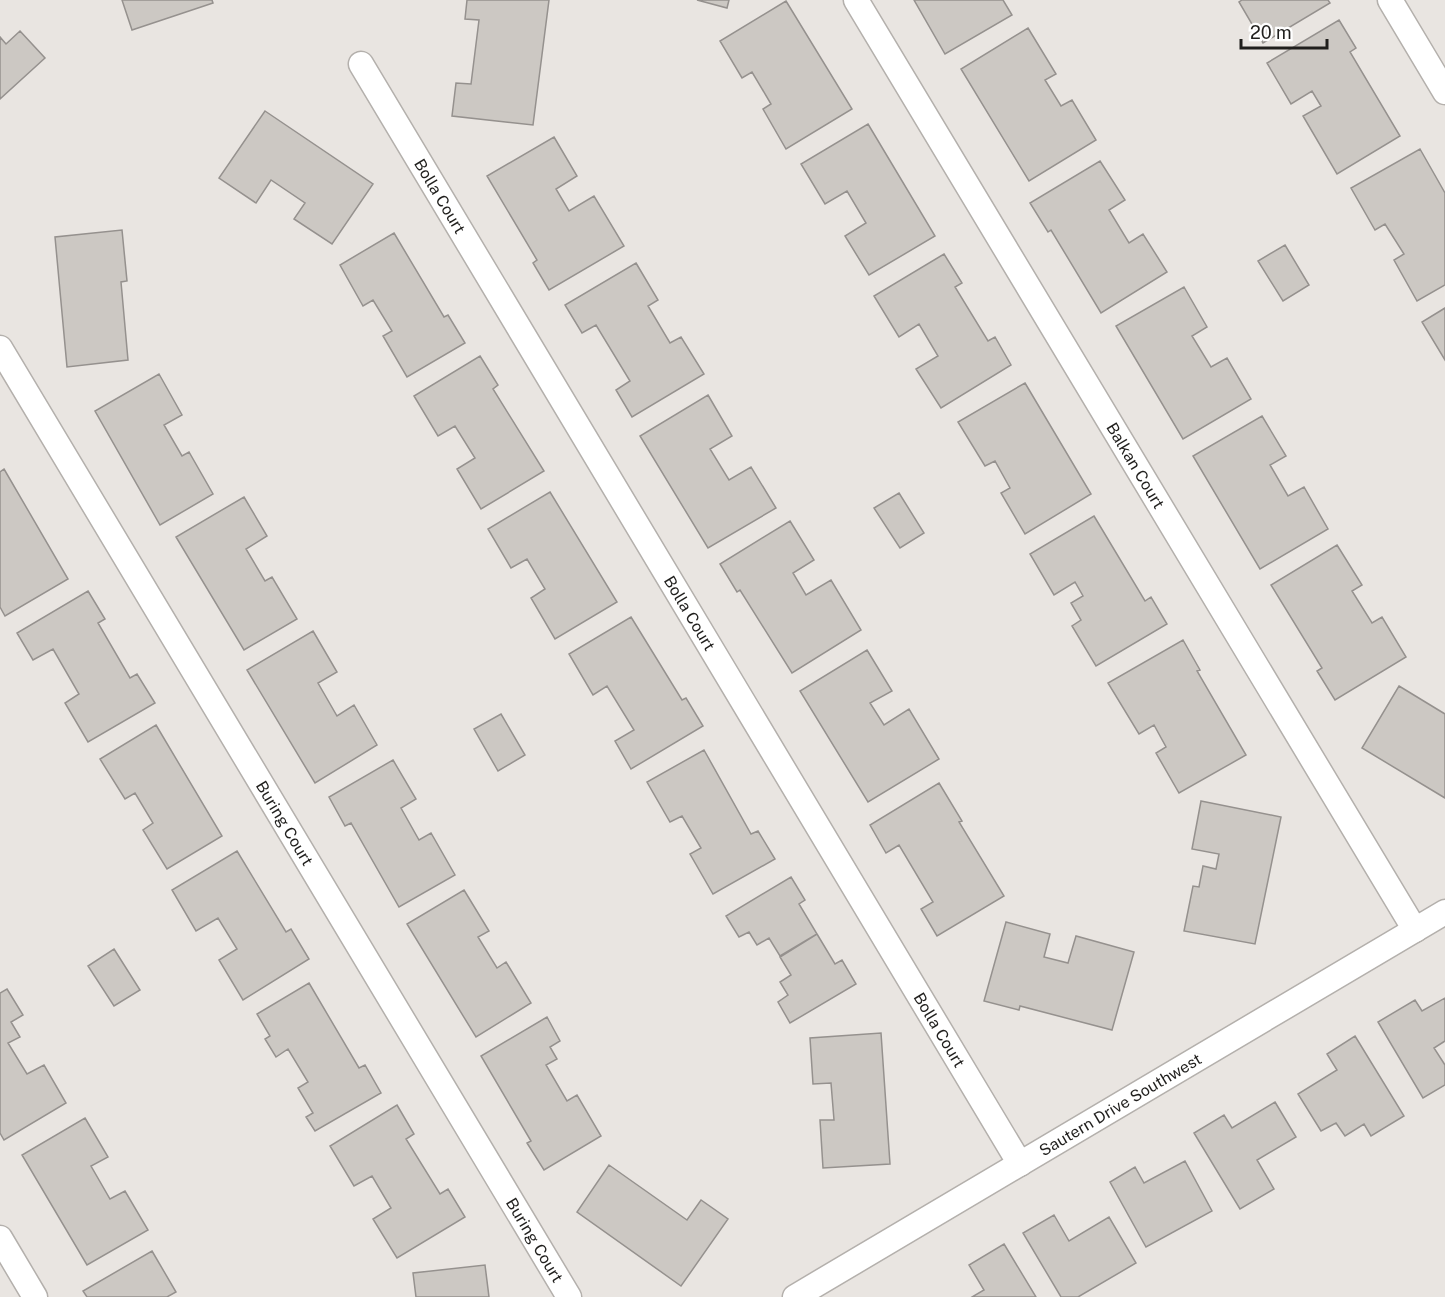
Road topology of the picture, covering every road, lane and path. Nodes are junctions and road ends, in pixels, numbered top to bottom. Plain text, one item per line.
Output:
1 (856, 0) edge
2 (1390, 0) edge
3 (361, 63) dead end
4 (1445, 92) edge
5 (0, 348) edge
6 (1445, 912) edge
7 (1415, 930) junction
8 (1020, 1164) junction
9 (0, 1239) edge
10 (35, 1297) edge
11 (569, 1297) edge
12 (795, 1297) edge

1 - 7 street, Balkan Court
2 - 4 street
3 - 8 street, Bolla Court
5 - 11 street, Buring Court
6 - 7 street, Sautern Drive Southwest
7 - 8 street, Sautern Drive Southwest
8 - 12 street, Sautern Drive Southwest
9 - 10 street

